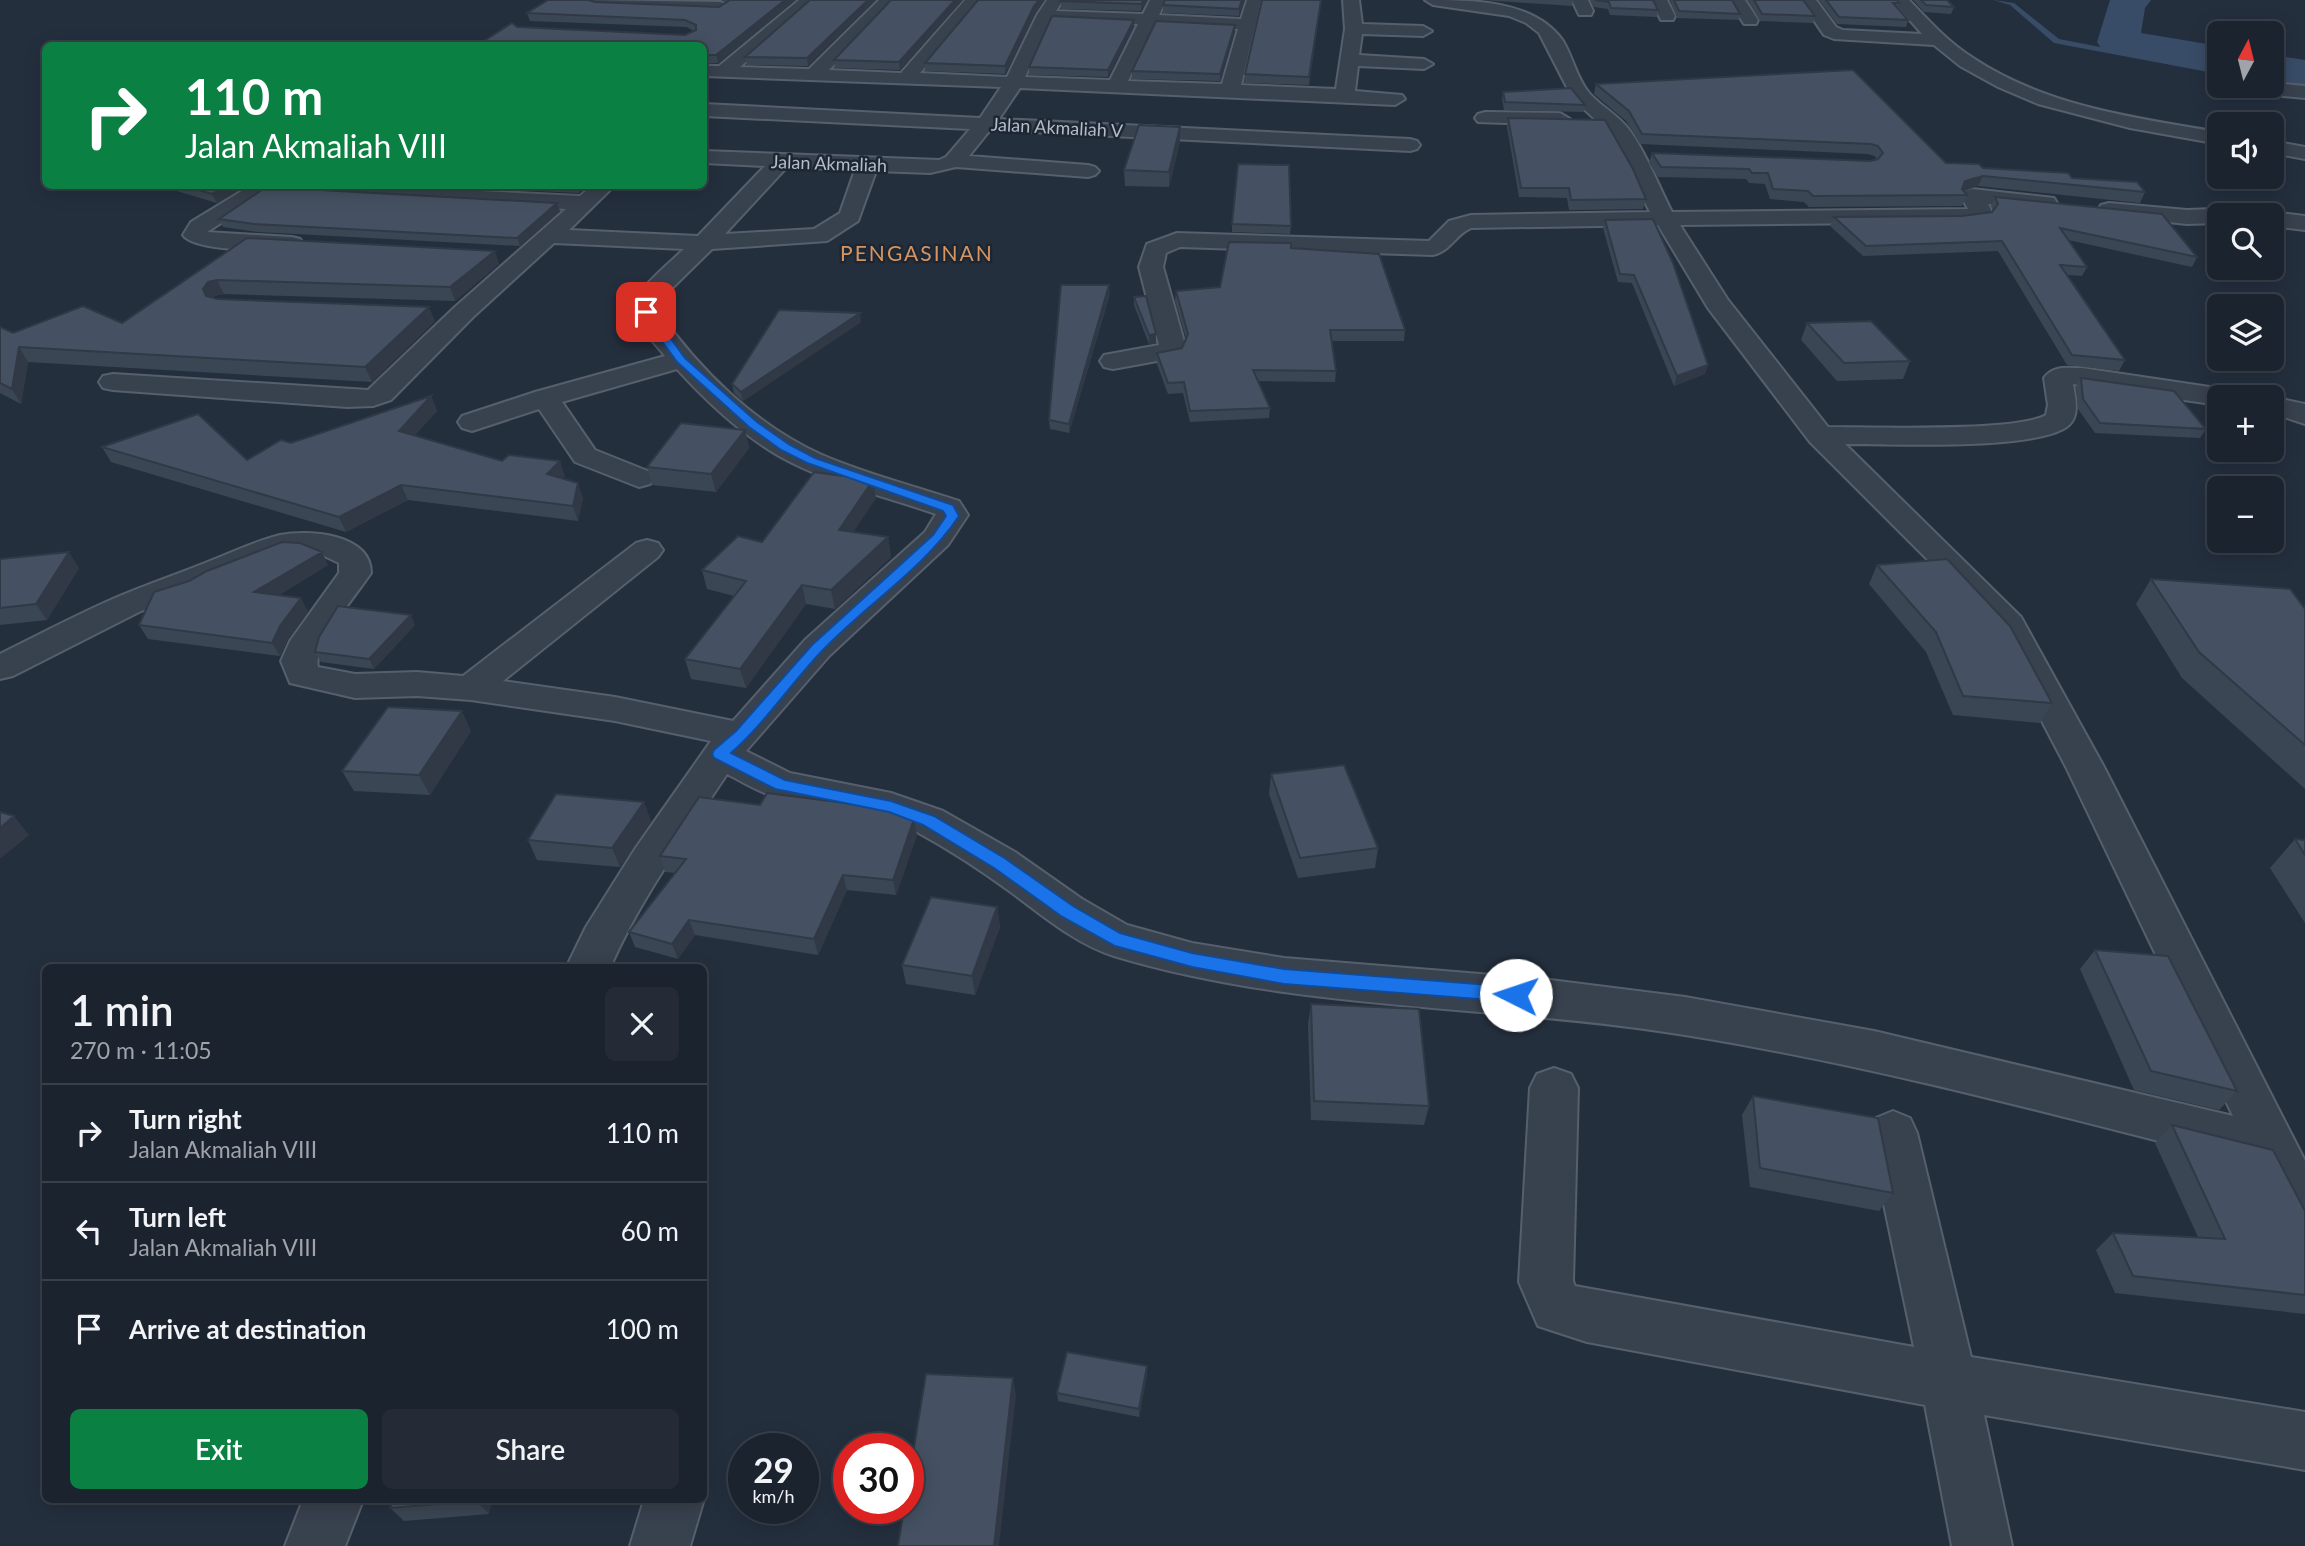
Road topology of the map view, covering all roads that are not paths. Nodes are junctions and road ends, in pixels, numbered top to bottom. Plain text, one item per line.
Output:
1 (809, 0) edge
2 (888, 0) edge
3 (974, 0) edge
4 (1158, 0) edge
5 (1254, 0) edge
6 (1351, 0) edge
7 (1433, 0) edge
8 (1659, 0) edge
9 (1738, 0) edge
10 (1808, 0) edge
11 (1900, 0) edge
12 (629, 1) edge
13 (597, 2) edge
14 (725, 3) edge
15 (1495, 4) edge
16 (1050, 8) edge
17 (1667, 16) dead end
18 (1148, 19) junction
19 (1750, 20) dead end
20 (704, 21) edge
21 (1247, 24) junction
22 (1354, 29) junction
23 (1423, 31) dead end
24 (1936, 40) junction
25 (1351, 61) junction
26 (1424, 64) dead end
27 (707, 71) edge
28 (723, 72) junction
29 (813, 76) junction
30 (905, 80) junction
31 (1013, 84) junction
32 (1115, 88) junction
33 (2284, 90) edge
34 (1230, 91) junction
35 (2305, 92) edge
36 (1345, 96) junction
37 (1395, 99) dead end
38 (707, 110) edge
39 (1485, 118) dead end
40 (1612, 121) junction
41 (986, 123) junction
42 (2207, 136) edge
43 (1410, 145) dead end
44 (2284, 149) edge
45 (2305, 153) edge
46 (707, 157) edge
47 (953, 161) junction
48 (780, 162) junction
49 (867, 165) junction
50 (1088, 171) dead end
51 (259, 189) edge
52 (325, 189) edge
53 (601, 189) edge
54 (586, 203) junction
55 (2207, 216) edge
56 (1664, 217) junction
57 (2284, 220) edge
58 (2305, 223) edge
59 (549, 236) junction
60 (704, 243) junction
61 (312, 245) edge
62 (501, 255) dead end
63 (528, 256) junction
64 (424, 311) edge
65 (464, 312) junction
66 (681, 360) junction
67 (1113, 360) dead end
68 (113, 382) dead end
69 (2207, 395) edge
70 (545, 398) junction
71 (2284, 407) edge
72 (2305, 416) edge
73 (472, 422) dead end
74 (1820, 436) junction
75 (639, 478) dead end
76 (647, 550) dead end
77 (0, 668) edge
78 (471, 688) junction
79 (731, 744) junction
80 (590, 964) edge
81 (1554, 1088) dead end
82 (1893, 1133) dead end
83 (2274, 1148) junction
84 (2305, 1213) edge
85 (1949, 1381) junction
86 (2305, 1441) edge
87 (332, 1503) edge
88 (673, 1503) edge
89 (315, 1546) edge
90 (660, 1546) edge
91 (1982, 1546) edge

1 - 28 street
2 - 29 street
3 - 30 street
4 - 18 street
5 - 21 street
6 - 22 street
7 - 15 street
8 - 17 street
9 - 19 street
10 - 24 street
11 - 24 street
12 - 13 street
12 - 14 street
14 - 20 street
15 - 40 street
16 - 18 street
16 - 31 street
18 - 21 street
18 - 32 street
21 - 34 street
22 - 23 street
22 - 25 street
24 - 42 street
25 - 26 street
25 - 36 street
27 - 28 street
28 - 29 street
29 - 30 street
30 - 31 street
31 - 32 street
31 - 41 street
32 - 34 street
33 - 35 street
34 - 36 street
36 - 37 street
38 - 41 street, Jalan Akmaliah V
39 - 40 street
40 - 56 street
41 - 43 street, Jalan Akmaliah V
41 - 47 street
44 - 45 street
46 - 48 street, Jalan Akmaliah
47 - 49 street, Jalan Akmaliah
47 - 50 street, Jalan Akmaliah
48 - 49 street, Jalan Akmaliah
48 - 60 street
49 - 60 street
51 - 61 street
52 - 54 street
53 - 54 street
54 - 59 street
55 - 56 street
56 - 67 street
56 - 74 street
57 - 58 street
59 - 60 street
59 - 63 street
60 - 66 street
62 - 63 street
63 - 65 street
64 - 65 street
65 - 68 street
66 - 70 street
66 - 79 street
69 - 74 street
70 - 73 street
70 - 75 street
71 - 72 street
74 - 83 street
76 - 78 street
77 - 78 street
78 - 79 street
79 - 80 street
79 - 83 street
81 - 85 street
82 - 85 street
83 - 84 street
85 - 86 street
85 - 91 street
87 - 89 street
88 - 90 street

